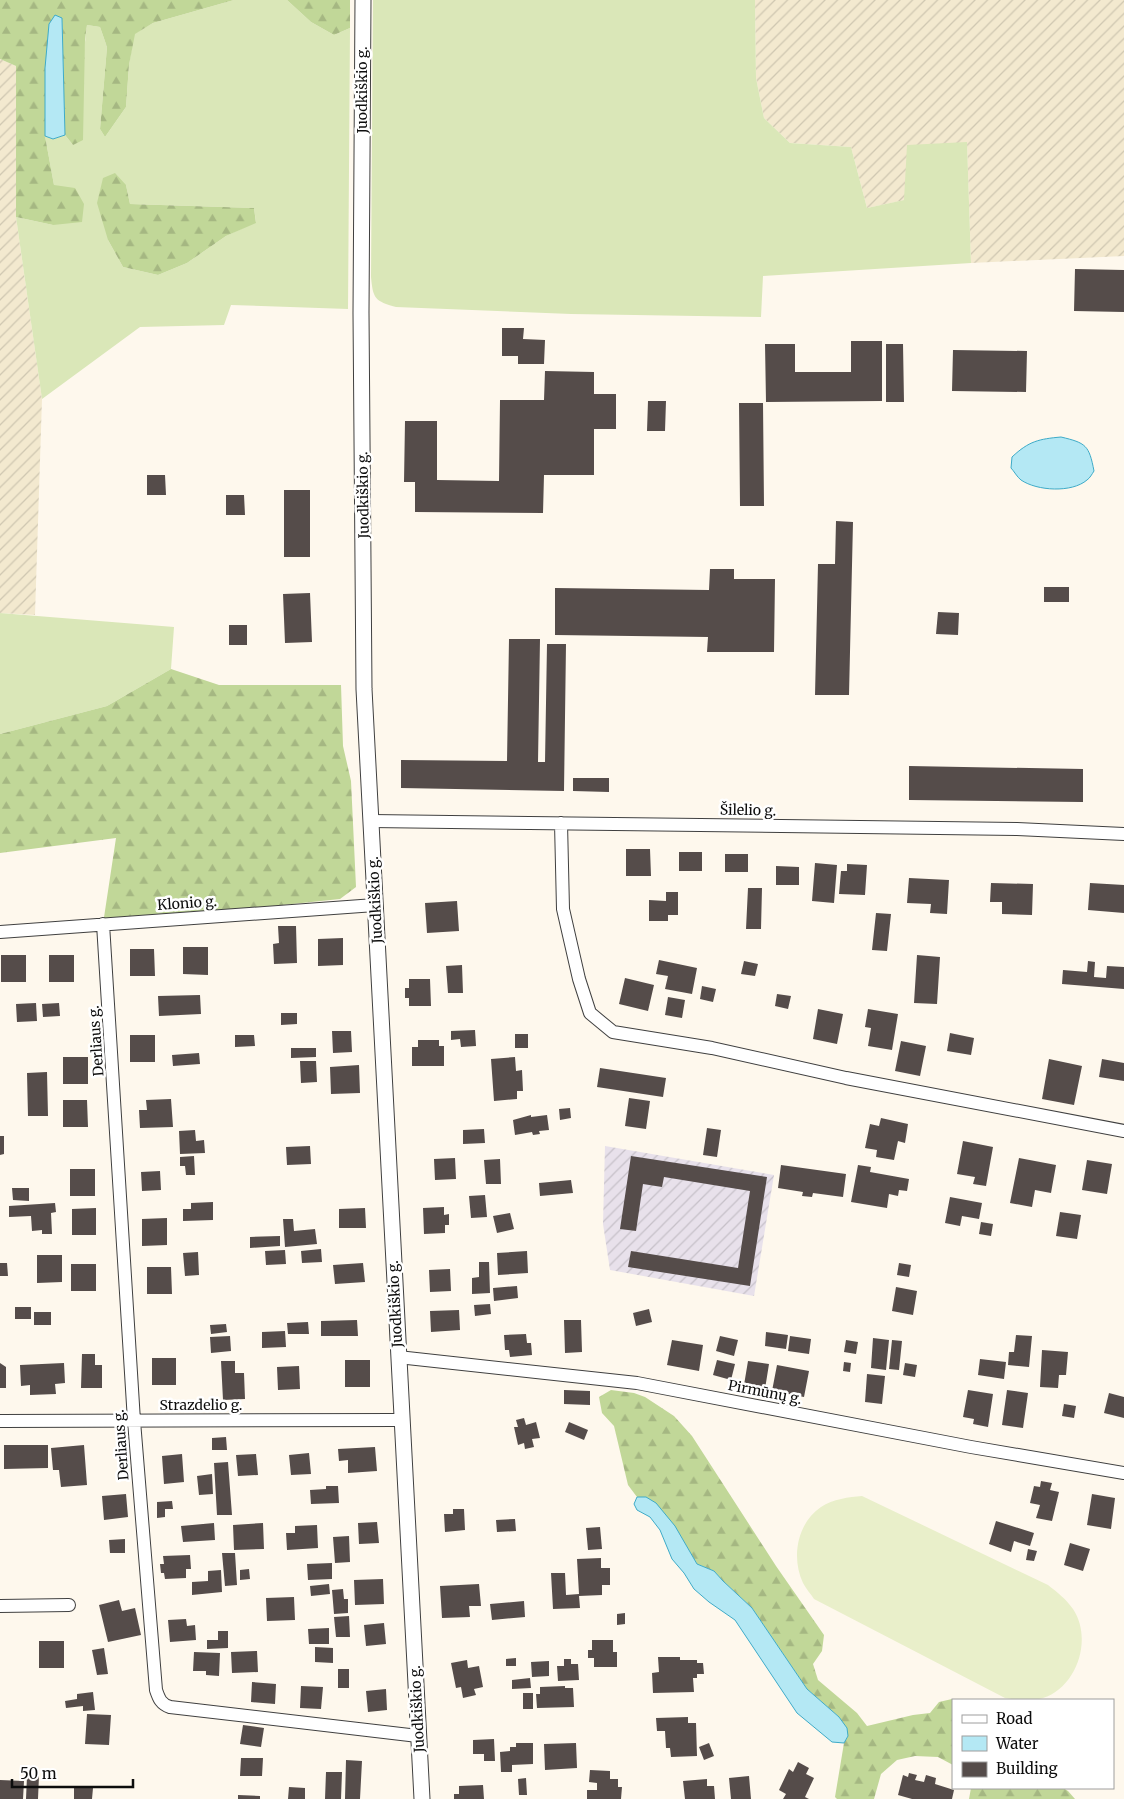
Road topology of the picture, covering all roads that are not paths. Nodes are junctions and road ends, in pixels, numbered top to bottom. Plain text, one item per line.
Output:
1 (363, 0) edge
2 (371, 821) junction
3 (561, 823) junction
4 (1124, 834) edge
5 (375, 905) junction
6 (103, 924) junction
7 (0, 932) edge
8 (1124, 1131) edge
9 (398, 1357) junction
10 (402, 1420) junction
11 (0, 1421) edge
12 (134, 1421) junction
13 (1124, 1473) edge
14 (69, 1605) dead end
15 (0, 1606) edge
16 (418, 1736) junction
17 (422, 1799) edge

1 - 2 street, Juodkiškio g.
2 - 3 street, Šilelio g.
2 - 5 street, Juodkiškio g.
3 - 4 street, Šilelio g.
3 - 8 street
5 - 6 street, Klonio g.
5 - 9 street, Juodkiškio g.
6 - 7 street, Klonio g.
6 - 12 street, Derliaus g.
9 - 10 street, Juodkiškio g.
9 - 13 street, Pirmūnų g.
10 - 12 street, Strazdelio g.
10 - 16 street, Juodkiškio g.
11 - 12 street, Strazdelio g.
12 - 16 street, Derliaus g.
14 - 15 street
16 - 17 street, Juodkiškio g.

